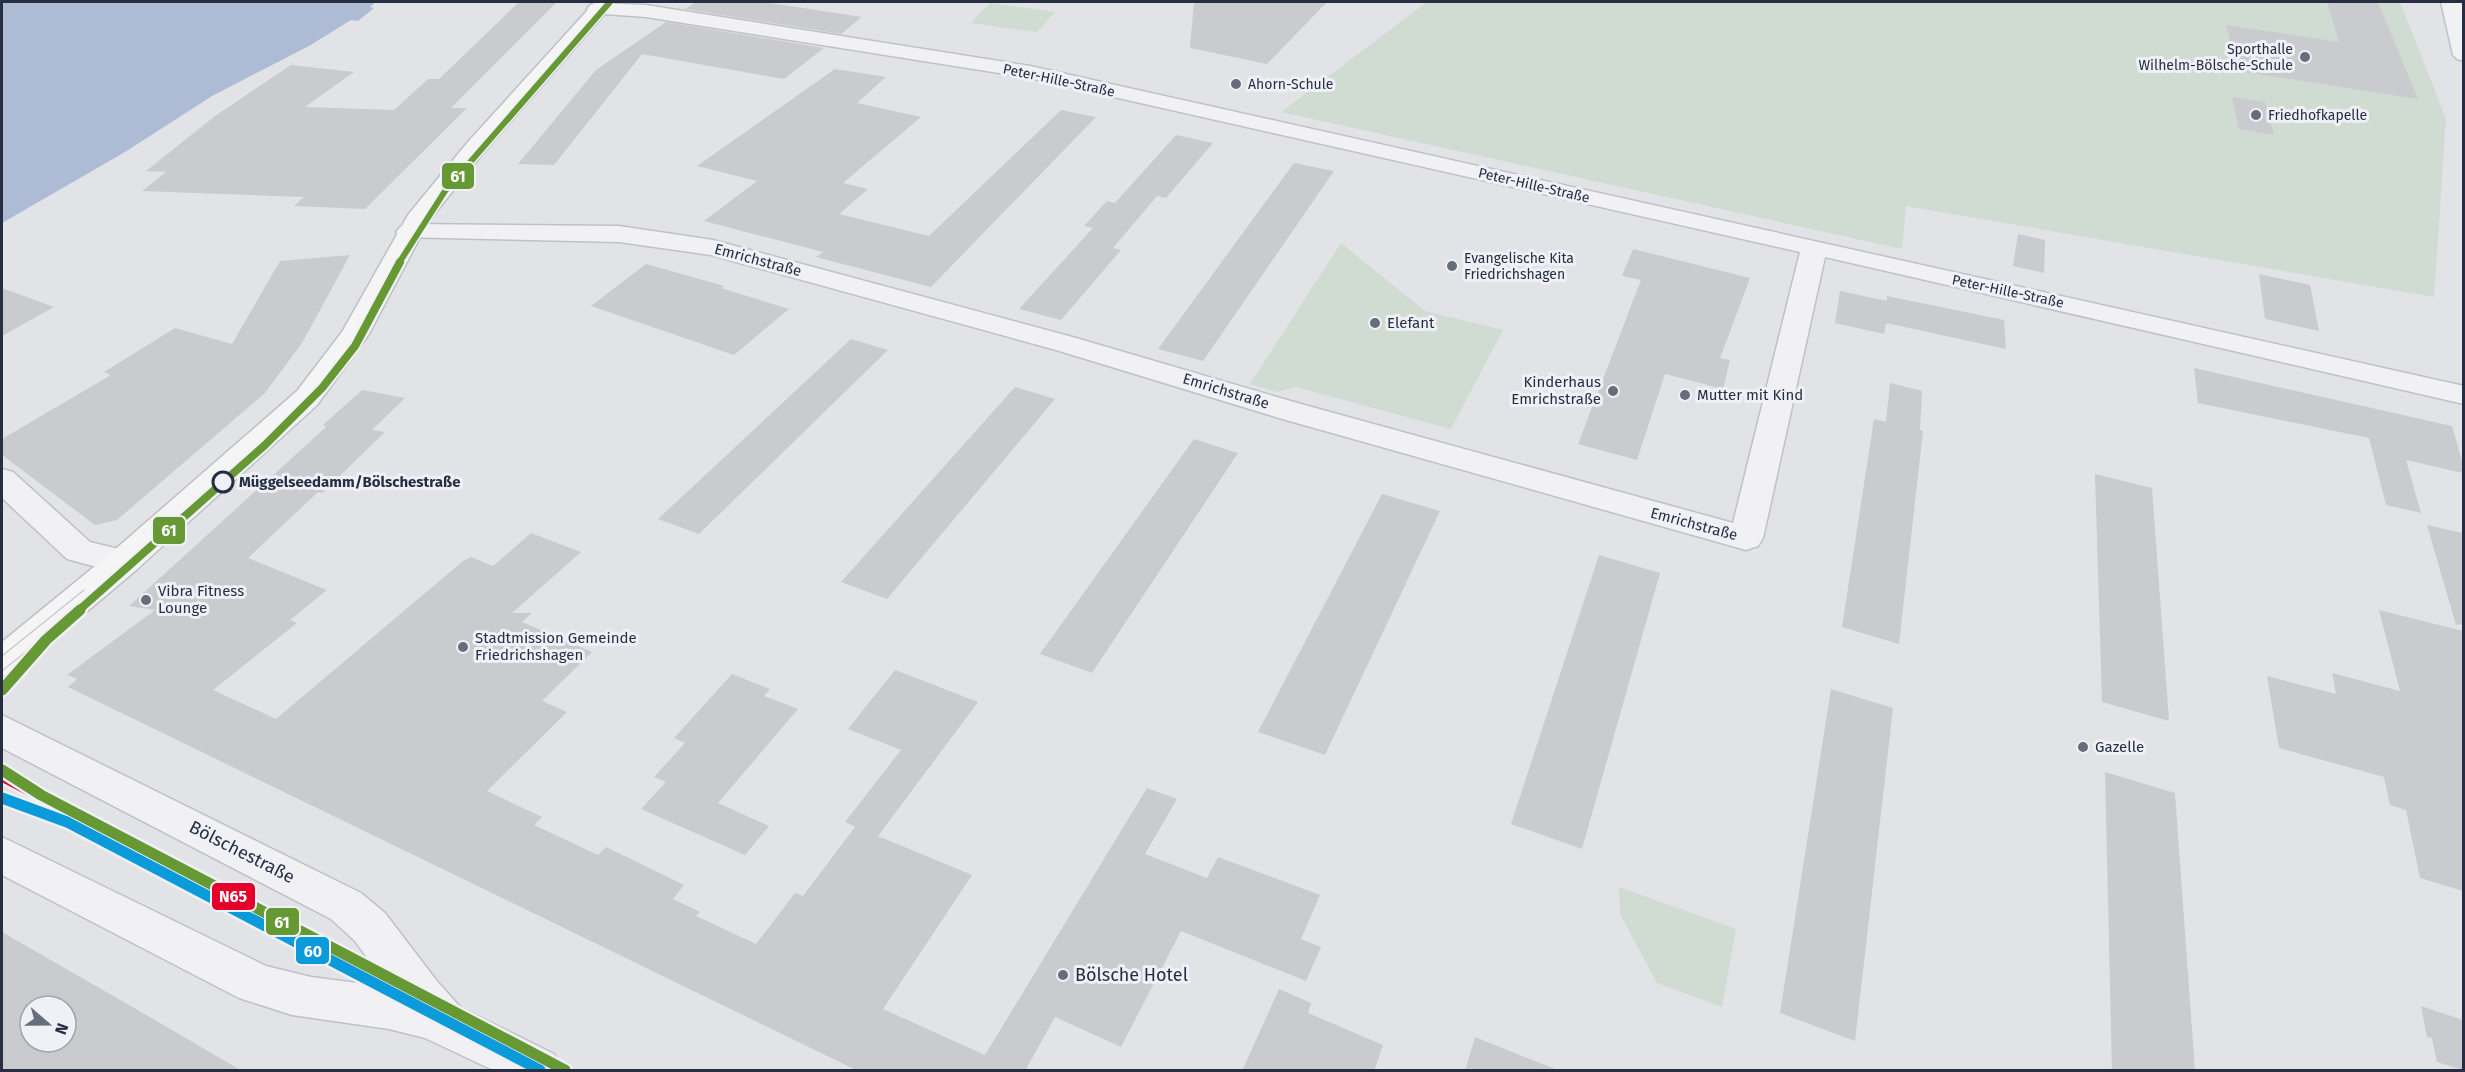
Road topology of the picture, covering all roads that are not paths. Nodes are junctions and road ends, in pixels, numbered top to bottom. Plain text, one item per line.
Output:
1 (2451, 2) edge
2 (601, 5) edge
3 (2463, 55) edge
4 (409, 232) junction
5 (1814, 248) junction
6 (2463, 395) edge
7 (2, 480) edge
8 (123, 562) junction
9 (2, 662) edge
10 (2, 730) edge
11 (2, 855) edge
12 (444, 1021) junction
13 (538, 1071) edge

1 - 3 street
2 - 4 main road
2 - 5 street, Peter-Hille-Straße
4 - 5 street, Emrichstraße
4 - 8 main road
5 - 6 street, Peter-Hille-Straße
7 - 8 street
8 - 9 main road
10 - 12 street, Bölschestraße
11 - 12 street, Bölschestraße
12 - 13 street, Bölschestraße

